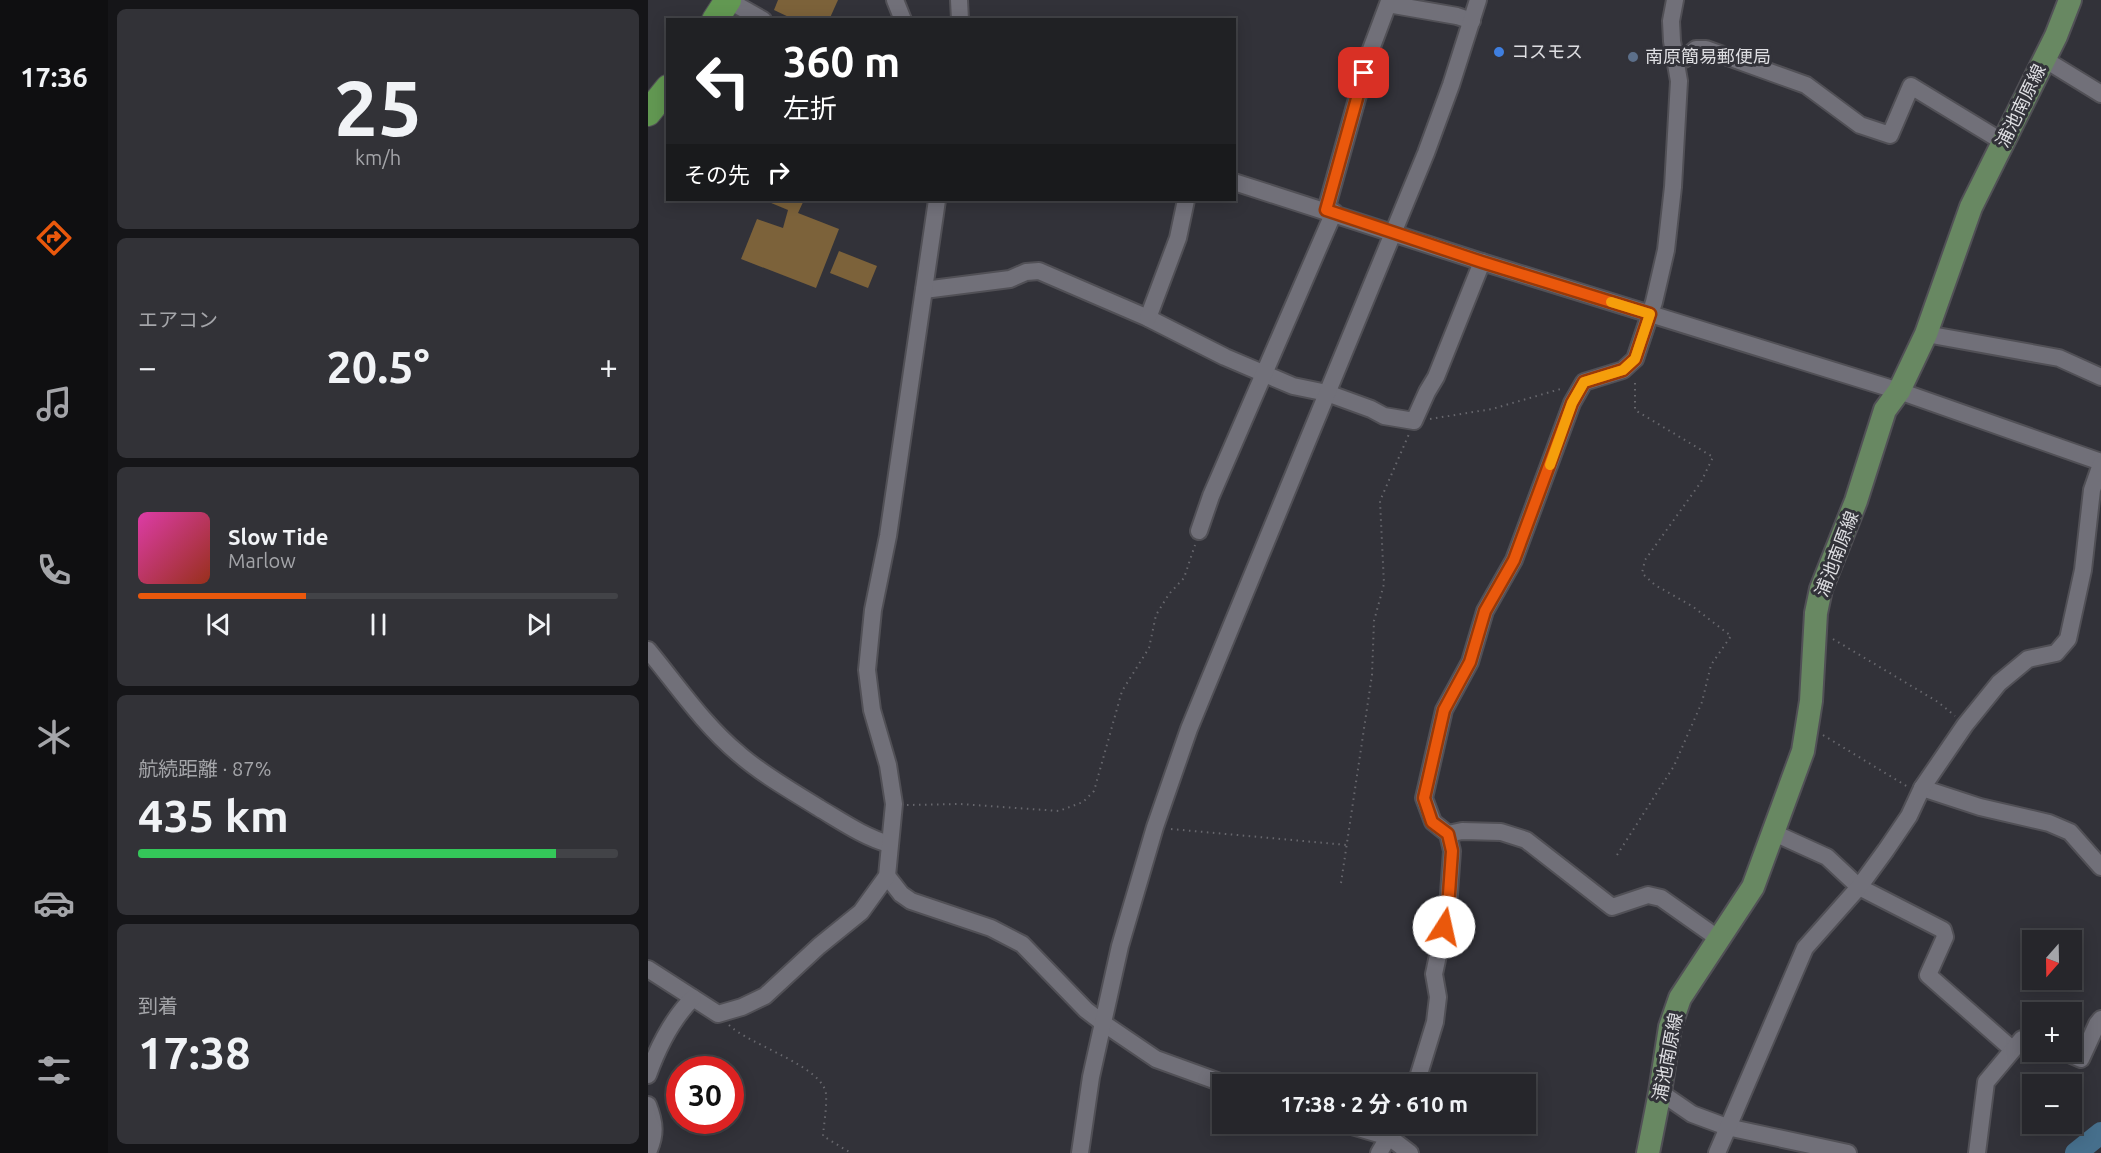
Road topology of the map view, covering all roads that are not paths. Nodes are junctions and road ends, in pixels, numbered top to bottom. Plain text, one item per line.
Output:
1 (728, 0) edge
2 (895, 0) edge
3 (959, 0) edge
4 (1478, 0) edge
5 (1675, 0) edge
6 (2070, 0) edge
7 (716, 18) edge
8 (760, 18) edge
9 (902, 18) edge
10 (960, 18) edge
11 (1472, 21) junction
12 (2044, 59) junction
13 (1677, 60) junction
14 (666, 90) edge
15 (2101, 94) edge
16 (648, 113) edge
17 (2003, 142) junction
18 (1236, 183) edge
19 (937, 201) edge
20 (1186, 201) edge
21 (1330, 211) junction
22 (1394, 232) junction
23 (1482, 262) junction
24 (924, 290) junction
25 (1650, 314) junction
26 (1148, 318) junction
27 (1926, 334) junction
28 (1265, 375) junction
29 (2101, 377) edge
30 (1899, 391) junction
31 (1328, 393) junction
32 (2101, 463) edge
33 (2097, 493) edge
34 (1199, 531) road end
35 (648, 650) edge
36 (1922, 788) junction
37 (1774, 833) junction
38 (1448, 834) junction
39 (889, 844) junction
40 (2101, 867) edge
41 (887, 876) junction
42 (1859, 887) junction
43 (1719, 939) junction
44 (648, 969) edge
45 (693, 998) junction
46 (2101, 1019) edge
47 (1103, 1023) junction
48 (2022, 1039) edge
49 (2012, 1049) junction
50 (2082, 1057) edge
51 (1419, 1074) edge
52 (648, 1075) edge
53 (1212, 1079) edge
54 (1660, 1092) junction
55 (648, 1106) edge
56 (1727, 1127) junction
57 (1390, 1134) edge
58 (1395, 1134) edge
59 (648, 1152) edge
60 (1080, 1153) edge
61 (1379, 1153) edge
62 (1410, 1153) edge
63 (1648, 1153) edge
64 (1717, 1153) edge
65 (1848, 1153) edge
66 (1977, 1153) edge

1 - 7 highway
1 - 8 street
2 - 9 street
3 - 10 street
4 - 11 street
5 - 13 street
6 - 12 main road, 浦池南原線
11 - 21 street
11 - 22 street
12 - 15 street
12 - 17 main road, 浦池南原線
13 - 17 street
13 - 25 street
14 - 16 highway
17 - 27 main road, 浦池南原線
18 - 21 street
19 - 24 street
20 - 26 street
21 - 22 street
21 - 28 street
22 - 23 street
22 - 31 street
23 - 25 street
23 - 31 street
24 - 26 street
24 - 39 street
25 - 30 street
25 - 38 street
26 - 28 street
27 - 29 street
27 - 30 main road, 浦池南原線
28 - 31 street
28 - 34 street
30 - 32 street
30 - 37 main road, 浦池南原線
31 - 47 street
32 - 33 street
33 - 36 street
35 - 39 street
36 - 40 street
36 - 42 street
37 - 42 street
37 - 43 main road, 浦池南原線
38 - 43 street
38 - 51 street
39 - 41 street
41 - 45 street
41 - 47 street
42 - 49 street
42 - 56 street
43 - 54 main road, 浦池南原線
44 - 45 street
45 - 52 street
46 - 50 street
47 - 53 street
47 - 60 street
48 - 49 street
49 - 66 street
54 - 56 street
54 - 63 main road, 浦池南原線
55 - 59 street
56 - 64 street
56 - 65 street
57 - 61 street
58 - 62 street

